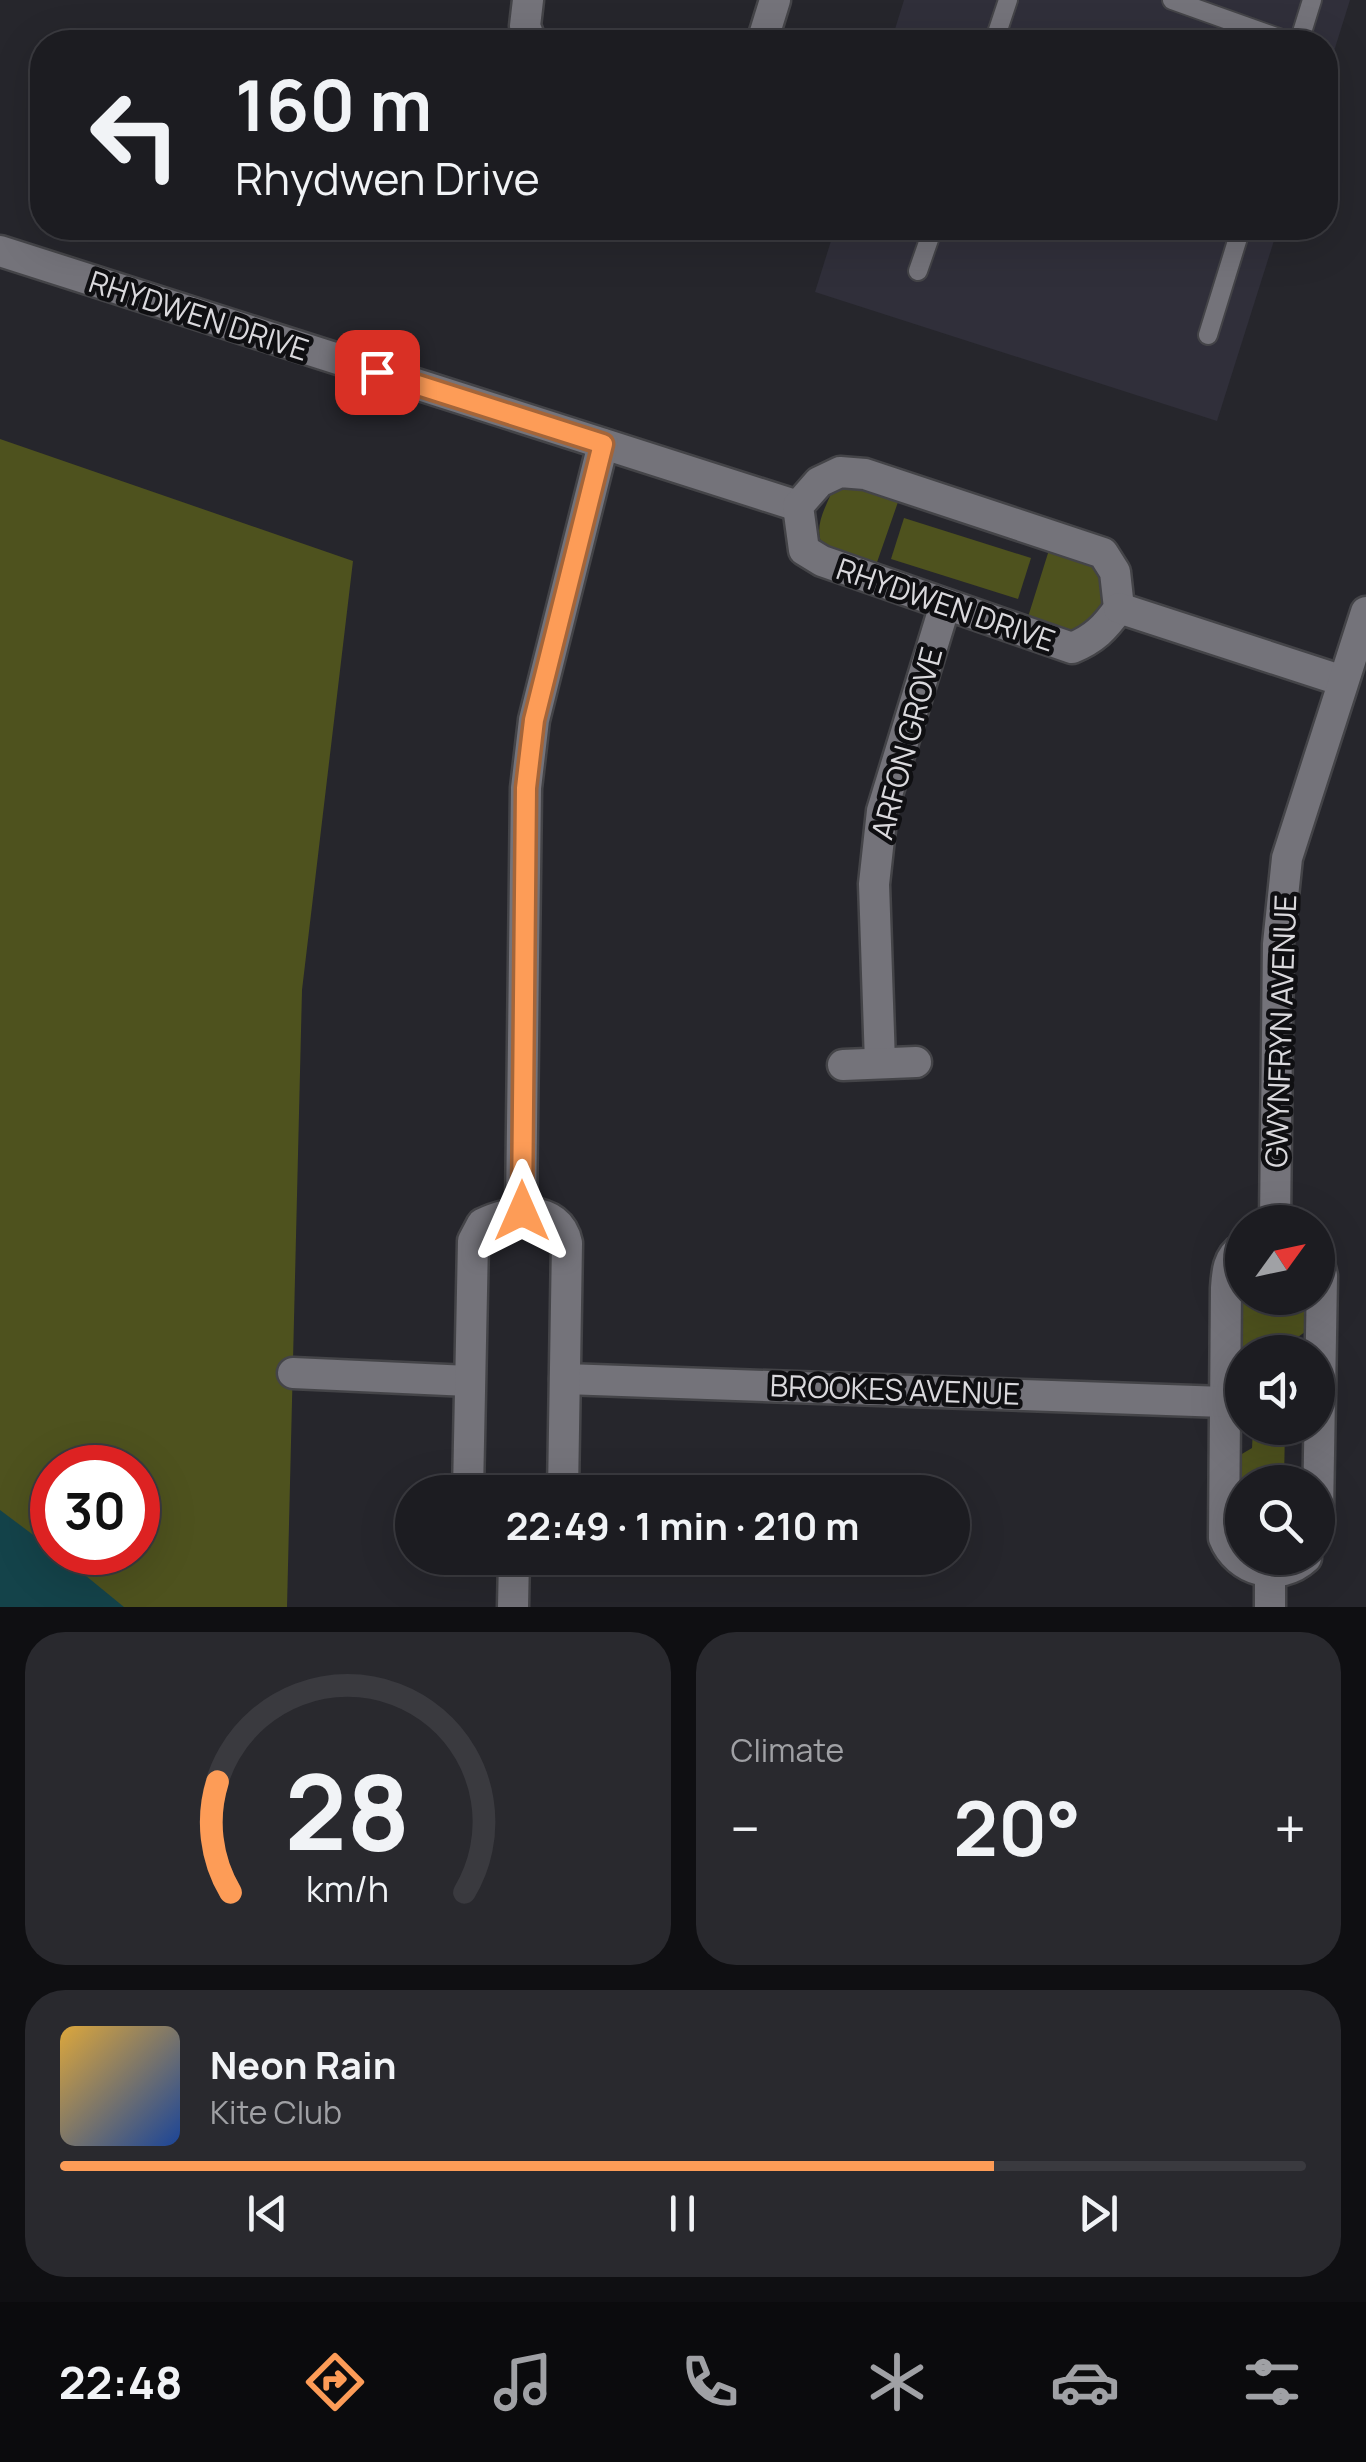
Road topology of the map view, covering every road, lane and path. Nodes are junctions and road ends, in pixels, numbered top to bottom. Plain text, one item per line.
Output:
1 (528, 0) edge
2 (775, 0) edge
3 (1008, 0) edge
4 (1174, 0) edge
5 (1312, 0) edge
6 (526, 30) edge
7 (766, 30) edge
8 (998, 30) edge
9 (1257, 30) edge
10 (1303, 30) edge
11 (928, 240) edge
12 (1237, 240) edge
13 (0, 252) edge
14 (918, 271) dead end
15 (1208, 336) dead end
16 (603, 444) junction
17 (798, 506) junction
18 (944, 604) junction
19 (1118, 608) junction
20 (1366, 612) edge
21 (1343, 682) junction
22 (916, 1062) dead end
23 (880, 1063) junction
24 (843, 1064) dead end
25 (1275, 1205) edge
26 (522, 1211) junction
27 (1226, 1315) edge
28 (1321, 1315) edge
29 (293, 1374) dead end
30 (565, 1379) junction
31 (469, 1381) junction
32 (1224, 1402) junction
33 (1319, 1465) edge
34 (468, 1475) edge
35 (563, 1475) edge
36 (1225, 1540) edge
37 (514, 1575) edge
38 (1270, 1575) edge
39 (513, 1607) edge
40 (1270, 1607) edge

1 - 6 street
2 - 7 street
3 - 8 lane
4 - 9 lane
5 - 10 lane
11 - 14 lane
12 - 15 lane
13 - 16 street, RHYDWEN DRIVE
16 - 17 street, RHYDWEN DRIVE
16 - 26 street
17 - 18 street, RHYDWEN DRIVE
17 - 19 street
18 - 19 street, RHYDWEN DRIVE
18 - 23 street, ARFON GROVE
19 - 21 street
20 - 21 street, GWYNFRYN AVENUE
21 - 25 street, GWYNFRYN AVENUE
22 - 23 street
23 - 24 street
26 - 30 street
26 - 31 street
27 - 32 street
28 - 33 street
29 - 31 street
30 - 32 street, BROOKES AVENUE
30 - 35 street
31 - 34 street
32 - 36 street
37 - 39 street
38 - 40 street

